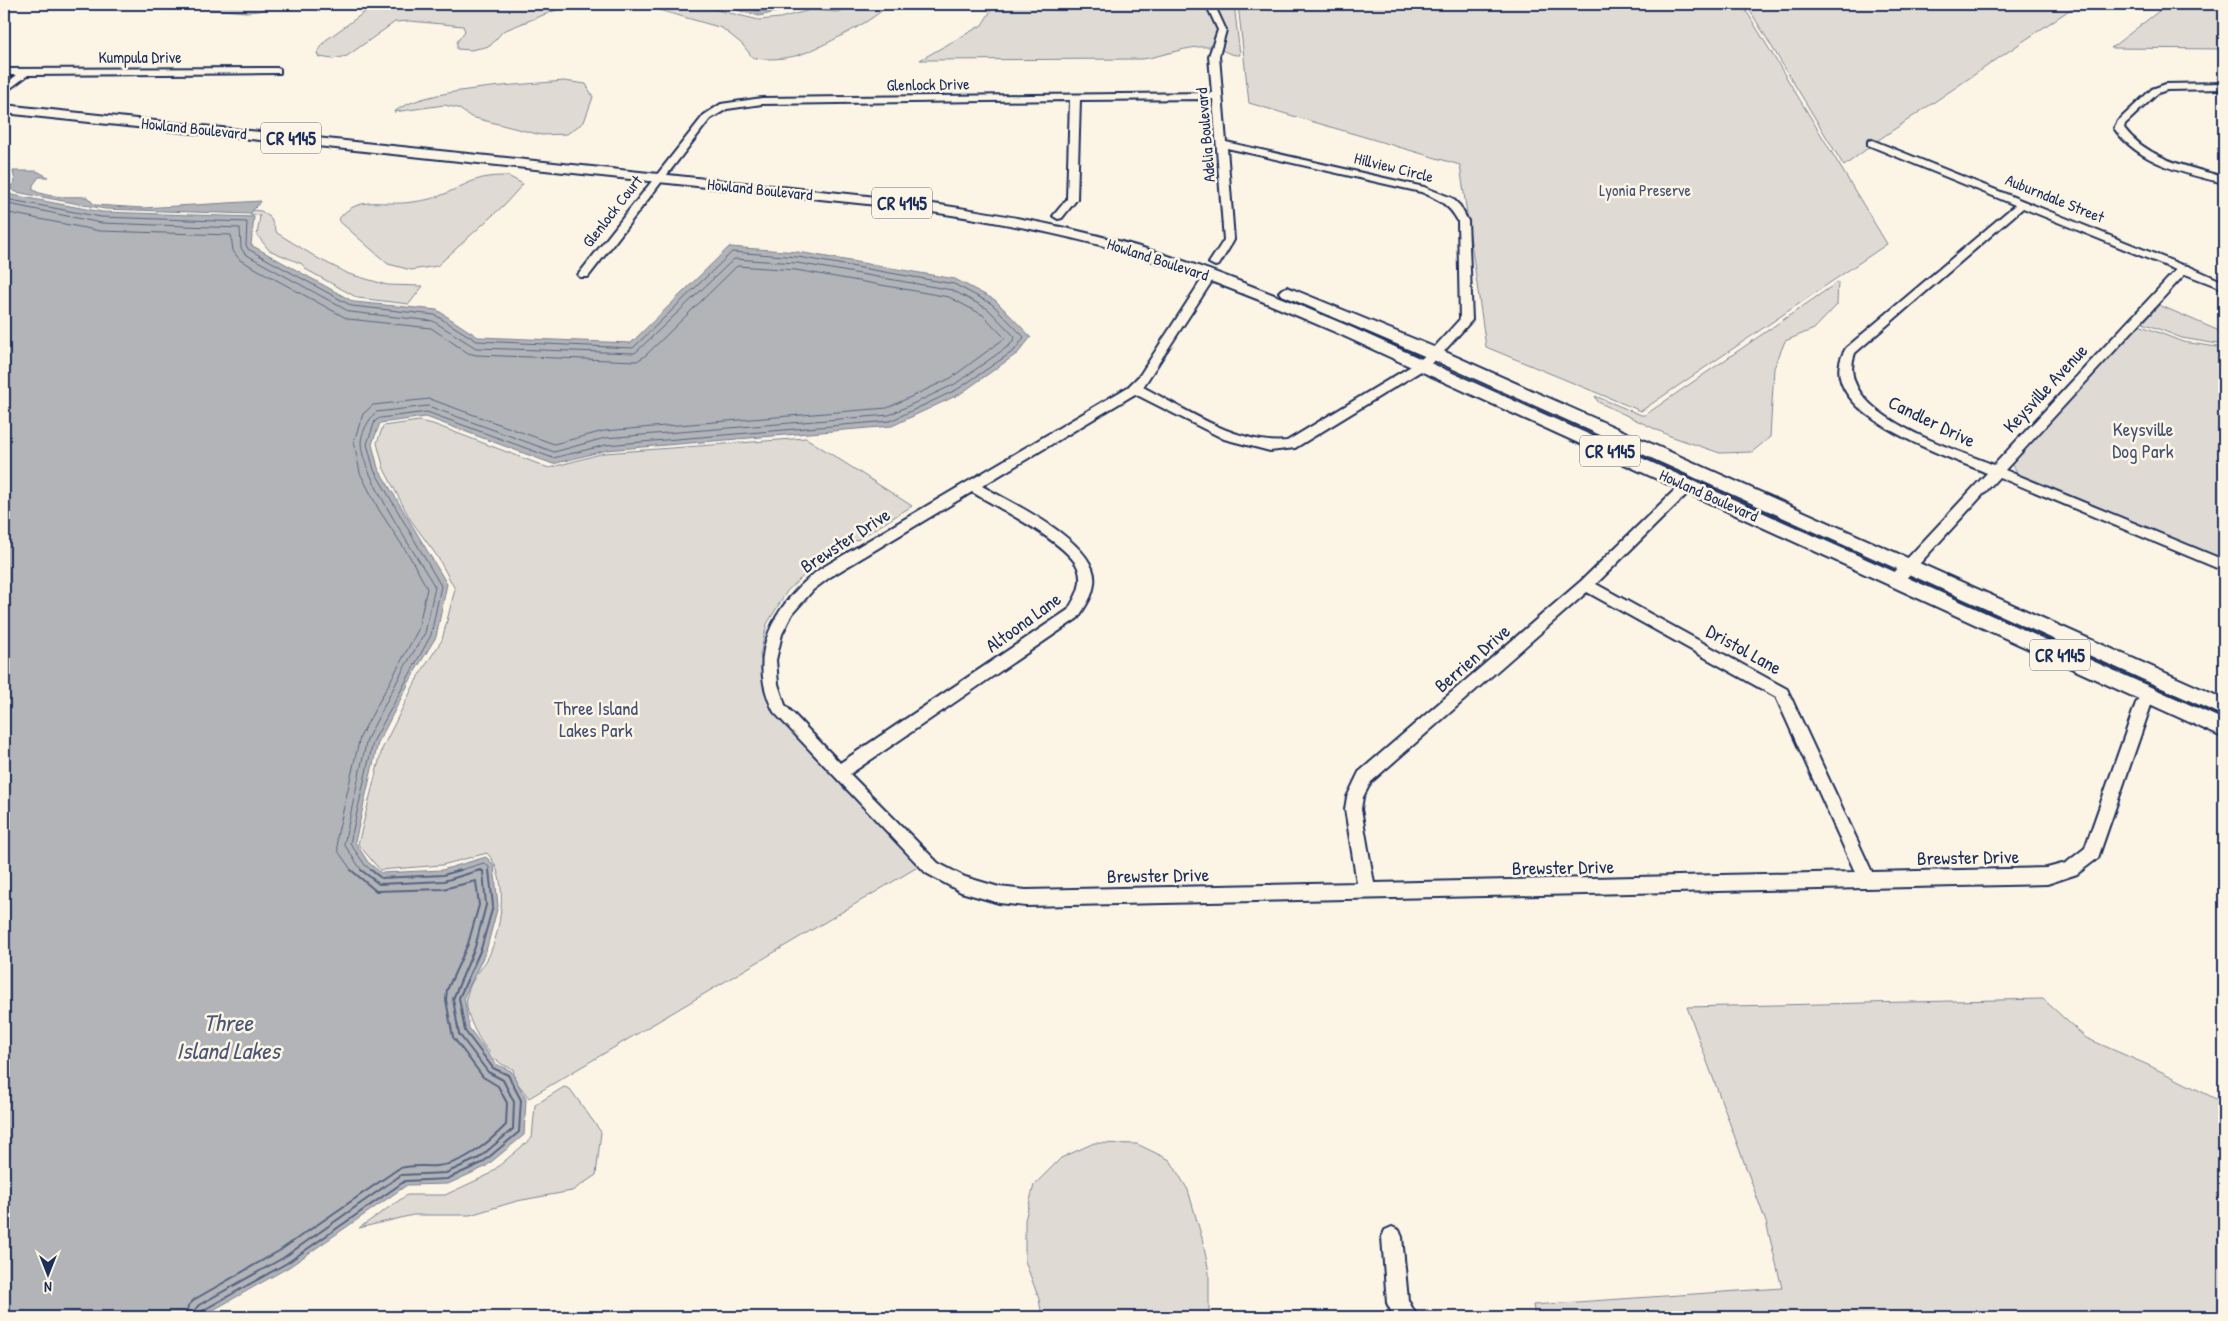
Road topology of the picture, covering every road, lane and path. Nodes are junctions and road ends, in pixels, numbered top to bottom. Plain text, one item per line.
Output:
1 (1210, 4) edge
2 (277, 71) dead end
3 (4, 72) edge
4 (26, 72) junction
5 (2224, 86) edge
6 (4, 90) edge
7 (1075, 96) junction
8 (1217, 96) junction
9 (4, 97) edge
10 (4, 109) edge
11 (1872, 142) dead end
12 (1222, 144) junction
13 (662, 172) junction
14 (2224, 180) edge
15 (2023, 203) junction
16 (1058, 216) junction
17 (2184, 268) junction
18 (1212, 269) junction
19 (584, 275) dead end
20 (2224, 286) edge
21 (1428, 360) junction
22 (1134, 388) junction
23 (1995, 472) junction
24 (1688, 485) junction
25 (972, 486) junction
26 (2224, 566) edge
27 (1901, 573) junction
28 (1586, 585) junction
29 (2149, 695) junction
30 (2224, 708) edge
31 (2224, 729) edge
32 (839, 773) junction
33 (1867, 880) junction
34 (1367, 891) junction
35 (1392, 1237) dead end
36 (1406, 1317) edge

1 - 8 street, Adelia Boulevard
2 - 4 street, Kumpula Drive
3 - 4 street, Kumpula Drive
4 - 6 street
5 - 14 street
7 - 8 street, Glenlock Drive
7 - 13 street, Glenlock Drive
7 - 16 street
8 - 12 street, Adelia Boulevard
9 - 13 main road, Howland Boulevard / CR 4145
10 - 13 main road, Howland Boulevard / CR 4145
11 - 15 street, Auburndale Street
12 - 18 street, Adelia Boulevard
12 - 21 street, Hillview Circle
13 - 16 main road, Howland Boulevard / CR 4145
13 - 18 main road, Howland Boulevard / CR 4145
13 - 19 street, Glenlock Court
15 - 17 street, Auburndale Street
15 - 23 street, Candler Drive
16 - 18 main road, Howland Boulevard / CR 4145
17 - 20 street, Auburndale Street
17 - 23 street, Keysville Avenue
18 - 21 main road, Howland Boulevard / CR 4145
18 - 22 street, Brewster Drive
21 - 22 street, Hillview Circle
21 - 24 main road, Howland Boulevard / CR 4145
21 - 27 main road, Howland Boulevard / CR 4145
22 - 25 street, Brewster Drive
23 - 26 street, Candler Drive
23 - 27 street, Keysville Avenue
24 - 27 main road, Howland Boulevard / CR 4145
24 - 28 street, Berrien Drive
25 - 32 street, Brewster Drive
25 - 32 street, Altoona Lane
27 - 29 main road, Howland Boulevard / CR 4145
27 - 30 main road, Howland Boulevard / CR 4145
28 - 33 street, Dristol Lane
28 - 34 street, Berrien Drive
29 - 31 main road, Howland Boulevard / CR 4145
29 - 33 street, Brewster Drive
32 - 34 street, Brewster Drive
33 - 34 street, Brewster Drive
35 - 36 street

